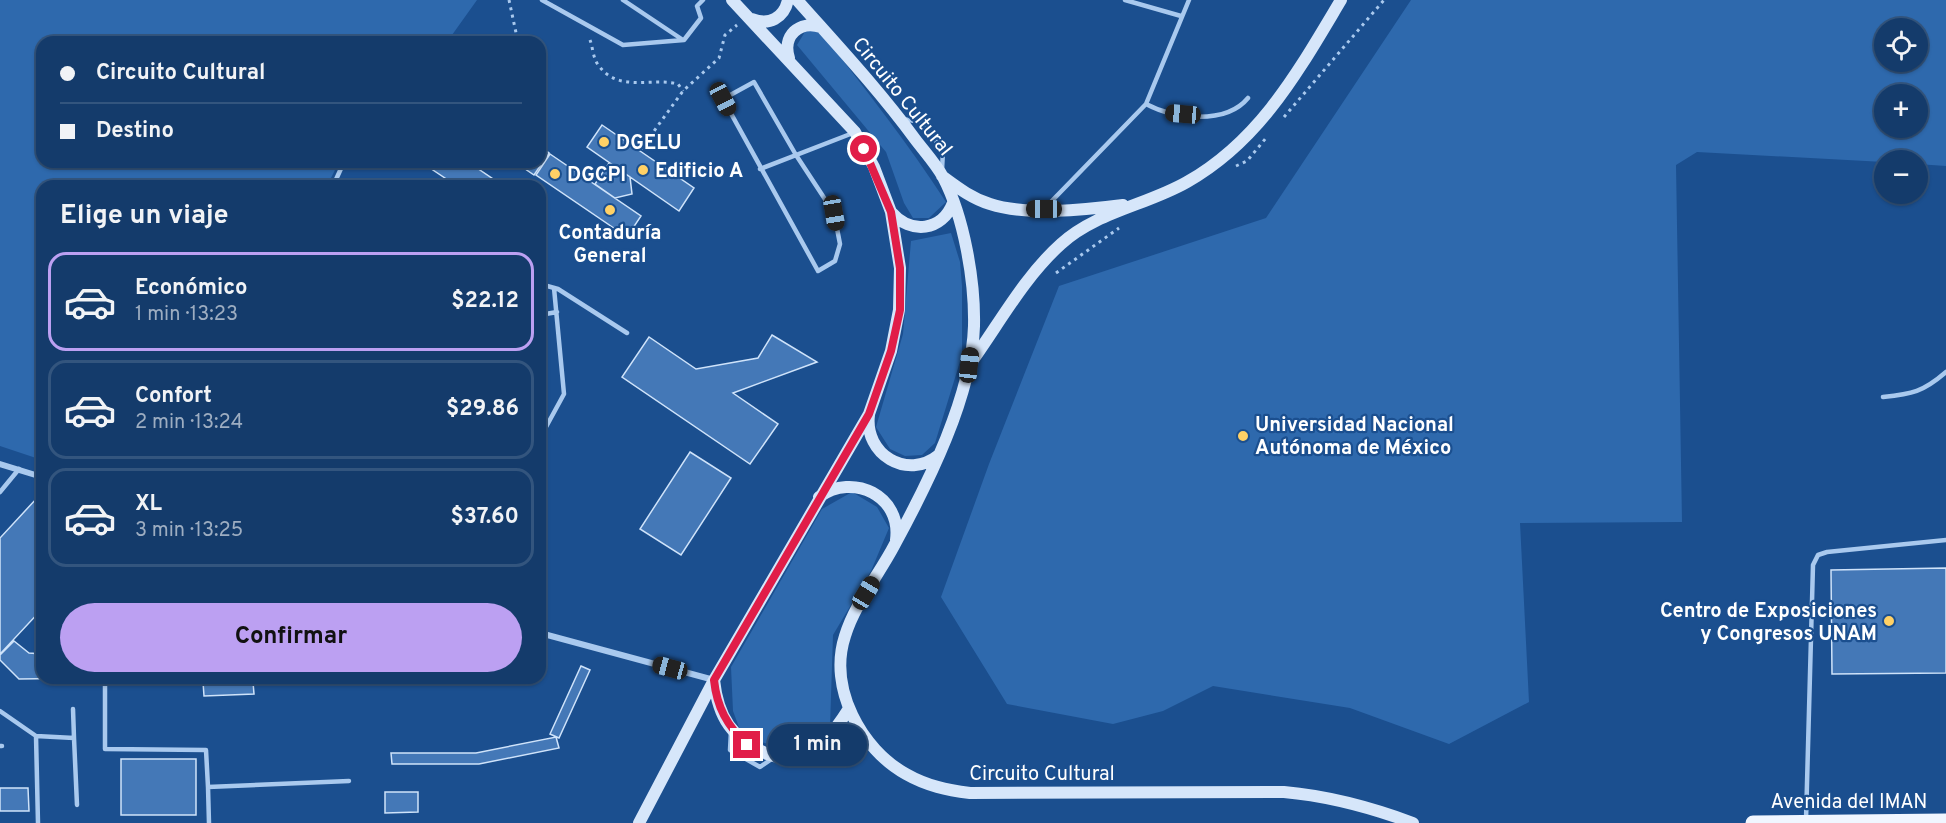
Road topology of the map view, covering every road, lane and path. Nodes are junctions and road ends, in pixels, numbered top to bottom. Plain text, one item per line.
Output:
1 (509, 0) edge
2 (542, 0) edge
3 (623, 0) edge
4 (703, 0) edge
5 (732, 0) edge
6 (788, 0) edge
7 (797, 0) edge
8 (1125, 0) edge
9 (1189, 0) edge
10 (1341, 0) edge
11 (748, 16) junction
12 (1181, 16) junction
13 (821, 27) junction
14 (586, 33) dead end
15 (517, 36) edge
16 (684, 40) junction
17 (789, 58) junction
18 (683, 91) junction
19 (1248, 98) dead end
20 (1146, 104) junction
21 (855, 132) junction
22 (641, 149) dead end
23 (796, 155) junction
24 (760, 170) junction
25 (942, 176) junction
26 (953, 203) junction
27 (1136, 203) junction
28 (1044, 209) junction
29 (891, 212) junction
30 (546, 286) edge
31 (554, 288) junction
32 (557, 312) junction
33 (546, 314) edge
34 (627, 333) dead end
35 (969, 365) junction
36 (1946, 372) edge
37 (1883, 397) dead end
38 (869, 414) junction
39 (546, 427) edge
40 (941, 453) junction
41 (0, 464) edge
42 (19, 470) junction
43 (36, 475) edge
44 (0, 492) edge
45 (818, 498) junction
46 (1946, 540) edge
47 (895, 544) junction
48 (546, 635) edge
49 (714, 680) junction
50 (105, 684) edge
51 (73, 709) dead end
52 (848, 710) junction
53 (0, 711) edge
54 (36, 736) junction
55 (74, 738) junction
56 (349, 781) dead end
57 (208, 787) junction
58 (77, 805) dead end
59 (1946, 821) edge
60 (39, 823) edge
61 (209, 823) edge
62 (639, 823) edge
63 (1413, 823) edge
64 (1753, 823) edge
65 (1806, 823) edge

1 - 15 path
2 - 16 lane
3 - 16 lane
4 - 16 lane
5 - 11 street
6 - 11 street
7 - 13 street, Circuito Cultural
8 - 12 lane
9 - 12 lane
10 - 27 street
11 - 17 street
11 - 18 path
12 - 20 lane
13 - 17 street
13 - 25 street, Circuito Cultural
14 - 18 path
17 - 21 street
18 - 22 path
19 - 20 lane
20 - 28 lane
21 - 23 lane
21 - 29 street
23 - 24 lane
23 - 24 lane
23 - 24 lane
25 - 26 street, Circuito Cultural
25 - 28 street
26 - 29 street
26 - 35 street, Circuito Cultural
27 - 28 street
27 - 35 street
29 - 38 street
30 - 31 lane
31 - 32 lane
31 - 34 lane
32 - 33 lane
32 - 39 lane
35 - 40 street, Circuito Cultural
36 - 37 lane
38 - 40 street
38 - 45 street
40 - 47 street, Circuito Cultural
41 - 42 street
42 - 43 street
42 - 44 lane
45 - 47 street
45 - 49 street
46 - 65 lane
47 - 52 street, Circuito Cultural
48 - 49 street
49 - 52 street
49 - 62 street
50 - 57 lane
51 - 55 lane
52 - 63 street, Circuito Cultural
53 - 54 lane
54 - 55 lane
54 - 60 lane
55 - 58 lane
56 - 57 lane
57 - 61 lane
59 - 65 main road, Avenida del IMAN
64 - 65 main road, Avenida del IMAN

